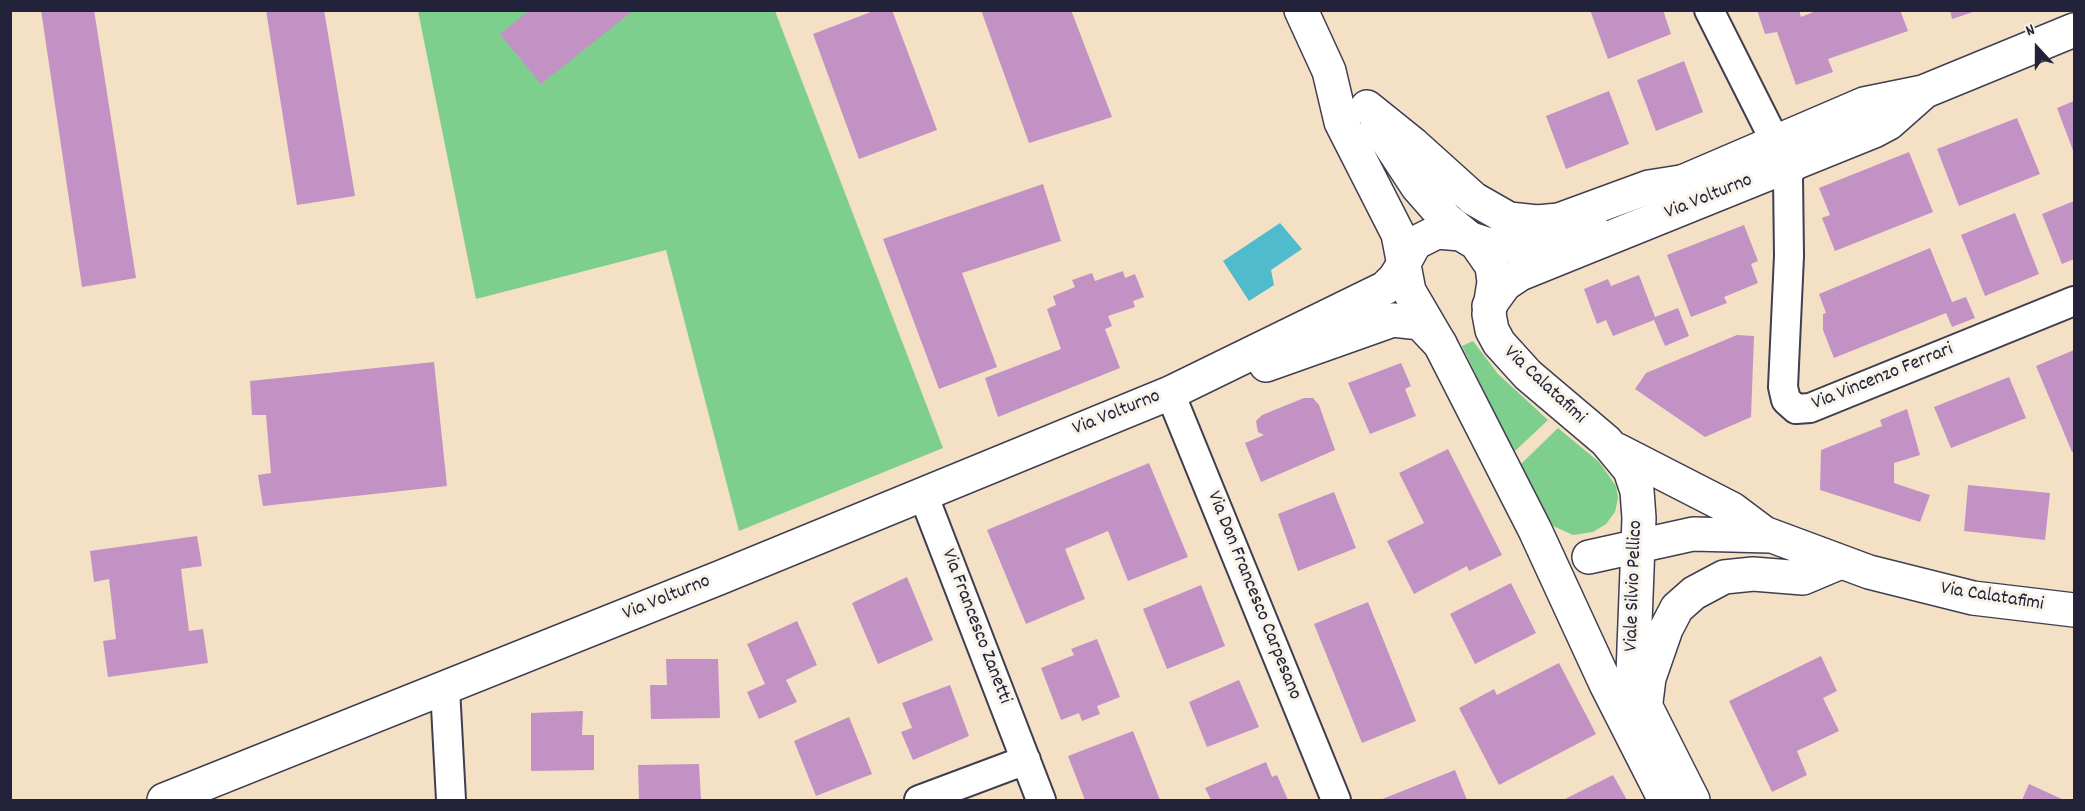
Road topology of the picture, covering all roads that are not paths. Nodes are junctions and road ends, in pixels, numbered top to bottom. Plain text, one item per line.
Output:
1 (1301, 10) edge
2 (1709, 10) edge
3 (2074, 30) edge
4 (1325, 63) junction
5 (1367, 107) junction
6 (1787, 151) junction
7 (1687, 181) junction
8 (1471, 238) junction
9 (1403, 265) junction
10 (2074, 302) edge
11 (1489, 306) junction
12 (1440, 344) junction
13 (1170, 393) junction
14 (1606, 441) junction
15 (923, 494) junction
16 (1638, 502) junction
17 (1535, 531) junction
18 (1770, 536) junction
19 (1638, 548) junction
20 (1589, 557) junction
21 (1841, 562) junction
22 (2074, 610) edge
23 (445, 688) junction
24 (1650, 715) junction
25 (1026, 760) junction
26 (164, 801) edge
27 (451, 801) edge
28 (920, 801) edge
29 (1041, 801) edge
30 (1336, 801) edge
31 (1665, 801) edge
32 (1694, 801) edge

1 - 4 main road
2 - 6 street
3 - 6 main road, Via Volturno
4 - 5 main road
4 - 9 main road, Viale Silvio Pellico
5 - 7 main road
5 - 8 main road
6 - 7 main road, Via Volturno
6 - 10 street, Via Vincenzo Ferrari
6 - 11 main road, Via Volturno
7 - 8 main road, Via Volturno
8 - 9 main road
8 - 11 main road, Via Calatafimi
9 - 12 main road, Viale Silvio Pellico
9 - 13 main road, Via Volturno
11 - 14 main road, Via Calatafimi
12 - 13 main road, Via Volturno
12 - 17 main road, Viale Silvio Pellico
13 - 15 main road, Via Volturno
13 - 30 street, Via Don Francesco Carpesano
14 - 16 main road, Via Calatafimi
14 - 18 main road, Via Calatafimi
15 - 23 main road, Via Volturno
15 - 25 street, Via Francesco Zanetti
16 - 19 main road, Viale Silvio Pellico
16 - 20 main road, Viale Silvio Pellico
17 - 20 main road, Viale Silvio Pellico
17 - 31 main road, Viale Silvio Pellico
18 - 19 main road, Via Calatafimi
18 - 21 main road, Via Calatafimi
19 - 20 main road, Via Calatafimi
19 - 24 main road, Viale Silvio Pellico
21 - 22 main road, Via Calatafimi
21 - 24 main road
23 - 26 main road, Via Volturno
23 - 27 street
24 - 32 main road, Viale Silvio Pellico
25 - 28 street
25 - 29 street, Via Francesco Zanetti

